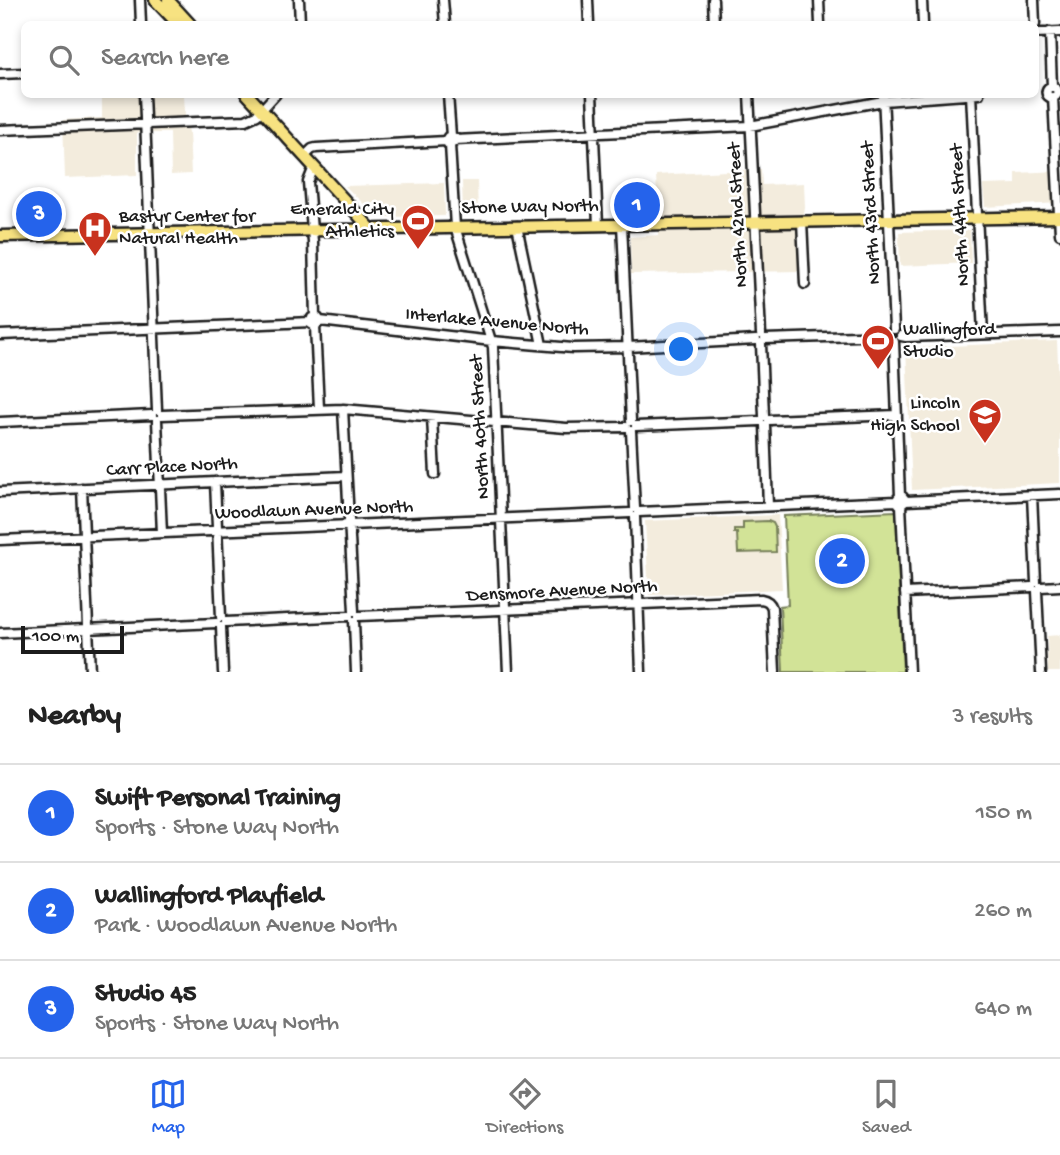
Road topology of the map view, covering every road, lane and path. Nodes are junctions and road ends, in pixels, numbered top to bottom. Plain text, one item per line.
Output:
1 (140, 0) edge
2 (155, 0) edge
3 (168, 0) edge
4 (299, 0) edge
5 (443, 0) edge
6 (588, 0) edge
7 (713, 0) edge
8 (818, 0) edge
9 (922, 0) edge
10 (1034, 0) edge
11 (141, 21) edge
12 (175, 21) edge
13 (187, 21) edge
14 (300, 21) edge
15 (444, 21) edge
16 (589, 21) edge
17 (714, 21) edge
18 (820, 21) edge
19 (923, 21) edge
20 (1035, 21) edge
21 (1039, 32) edge
22 (1049, 32) junction
23 (1060, 32) edge
24 (21, 73) edge
25 (0, 74) edge
26 (1054, 92) edge
27 (144, 98) edge
28 (251, 98) edge
29 (272, 98) edge
30 (448, 98) edge
31 (592, 98) edge
32 (749, 98) edge
33 (883, 98) edge
34 (971, 98) edge
35 (262, 110) junction
36 (145, 124) junction
37 (750, 126) junction
38 (0, 130) edge
39 (594, 134) junction
40 (450, 141) junction
41 (304, 156) junction
42 (314, 167) junction
43 (1060, 217) edge
44 (977, 218) junction
45 (888, 220) junction
46 (802, 221) junction
47 (756, 222) junction
48 (622, 224) junction
49 (598, 225) junction
50 (517, 226) junction
51 (455, 227) junction
52 (371, 229) junction
53 (312, 231) junction
54 (149, 234) junction
55 (1060, 234) edge
56 (0, 236) edge
57 (805, 285) dead end
58 (315, 321) junction
59 (153, 328) junction
60 (1060, 332) edge
61 (983, 334) junction
62 (0, 335) edge
63 (894, 335) junction
64 (761, 339) junction
65 (492, 341) junction
66 (542, 345) junction
67 (628, 347) junction
68 (319, 408) junction
69 (343, 409) junction
70 (157, 415) junction
71 (897, 415) junction
72 (432, 417) junction
73 (764, 420) junction
74 (0, 422) edge
75 (497, 422) junction
76 (631, 426) junction
77 (435, 474) dead end
78 (346, 476) junction
79 (215, 482) junction
80 (160, 485) junction
81 (82, 488) junction
82 (0, 492) edge
83 (1060, 494) edge
84 (1032, 495) junction
85 (901, 501) junction
86 (768, 506) junction
87 (635, 512) junction
88 (501, 519) junction
89 (349, 525) junction
90 (217, 531) junction
91 (162, 533) junction
92 (84, 537) junction
93 (0, 540) edge
94 (1060, 586) edge
95 (1037, 587) junction
96 (905, 593) junction
97 (639, 604) junction
98 (506, 610) junction
99 (354, 616) junction
100 (221, 622) junction
101 (88, 629) junction
102 (0, 633) edge
103 (90, 672) edge
104 (223, 672) edge
105 (356, 672) edge
106 (508, 672) edge
107 (641, 672) edge
108 (775, 672) edge
109 (909, 672) edge
110 (1041, 672) edge

1 - 11 street
2 - 12 main road
3 - 13 main road
4 - 14 street
5 - 15 street
6 - 16 street
7 - 17 street
8 - 18 street
9 - 19 street
10 - 20 street
21 - 22 street
22 - 23 street
22 - 26 street
24 - 25 street
26 - 43 street
27 - 36 street
28 - 35 main road
29 - 35 street
30 - 40 street, North 40th Street
31 - 39 street
32 - 37 street, North 42nd Street
33 - 37 street
33 - 45 street, North 43rd Street
34 - 44 street, North 44th Street
35 - 36 street
35 - 41 main road
36 - 38 street
36 - 54 street
37 - 39 street
37 - 47 street, North 42nd Street
39 - 40 street
39 - 49 street
40 - 41 street
40 - 51 street, North 40th Street
41 - 42 main road
42 - 52 main road
42 - 53 street
43 - 44 main road, Stone Way North
43 - 55 street
44 - 45 main road, Stone Way North
44 - 61 street, North 44th Street
45 - 46 main road, Stone Way North
45 - 63 street, North 43rd Street
46 - 47 main road, Stone Way North
46 - 57 street
47 - 48 main road, Stone Way North
47 - 64 street, North 42nd Street
48 - 49 main road, Stone Way North
48 - 67 street
49 - 50 main road, Stone Way North
50 - 51 main road, Stone Way North
50 - 66 street
51 - 52 main road, Stone Way North
51 - 65 street, North 40th Street
52 - 53 main road, Stone Way North
53 - 54 main road, Stone Way North
53 - 58 street
54 - 56 main road, Stone Way North
54 - 59 street
58 - 59 street, Interlake Avenue North
58 - 65 street, Interlake Avenue North
58 - 68 street
59 - 62 street, Interlake Avenue North
59 - 70 street
60 - 61 street, Interlake Avenue North
61 - 63 street, Interlake Avenue North
63 - 64 street, Interlake Avenue North
63 - 71 street, North 43rd Street
64 - 67 street, Interlake Avenue North
64 - 73 street, North 42nd Street
65 - 66 street, Interlake Avenue North
65 - 75 street, North 40th Street
66 - 67 street, Interlake Avenue North
67 - 76 street
68 - 69 street
68 - 70 street
69 - 72 street
69 - 78 street
70 - 74 street
70 - 80 street
71 - 73 street
71 - 85 street, North 43rd Street
72 - 75 street
72 - 77 street
73 - 76 street
73 - 86 street, North 42nd Street
75 - 76 street
75 - 88 street, North 40th Street
76 - 87 street
78 - 79 street, Carr Place North
78 - 89 street
79 - 80 street, Carr Place North
79 - 90 street
80 - 81 street, Carr Place North
80 - 91 street
81 - 82 street, Carr Place North
81 - 92 street
83 - 84 street, Woodlawn Avenue North
84 - 85 street, Woodlawn Avenue North
84 - 95 street
85 - 86 street, Woodlawn Avenue North
85 - 96 street, North 43rd Street
86 - 87 street, Woodlawn Avenue North
87 - 88 street, Woodlawn Avenue North
87 - 97 street
88 - 89 street, Woodlawn Avenue North
88 - 98 street, North 40th Street
89 - 90 street, Woodlawn Avenue North
89 - 99 street
90 - 91 street, Woodlawn Avenue North
90 - 100 street
91 - 92 street, Woodlawn Avenue North
92 - 93 street, Woodlawn Avenue North
92 - 101 street
94 - 95 street
95 - 96 street
95 - 110 street
96 - 109 street, North 43rd Street
97 - 98 street, Densmore Avenue North
97 - 107 street
97 - 108 street, Densmore Avenue North
98 - 99 street, Densmore Avenue North
98 - 106 street, North 40th Street
99 - 100 street, Densmore Avenue North
99 - 105 street
100 - 101 street, Densmore Avenue North
100 - 104 street
101 - 102 street, Densmore Avenue North
101 - 103 street

